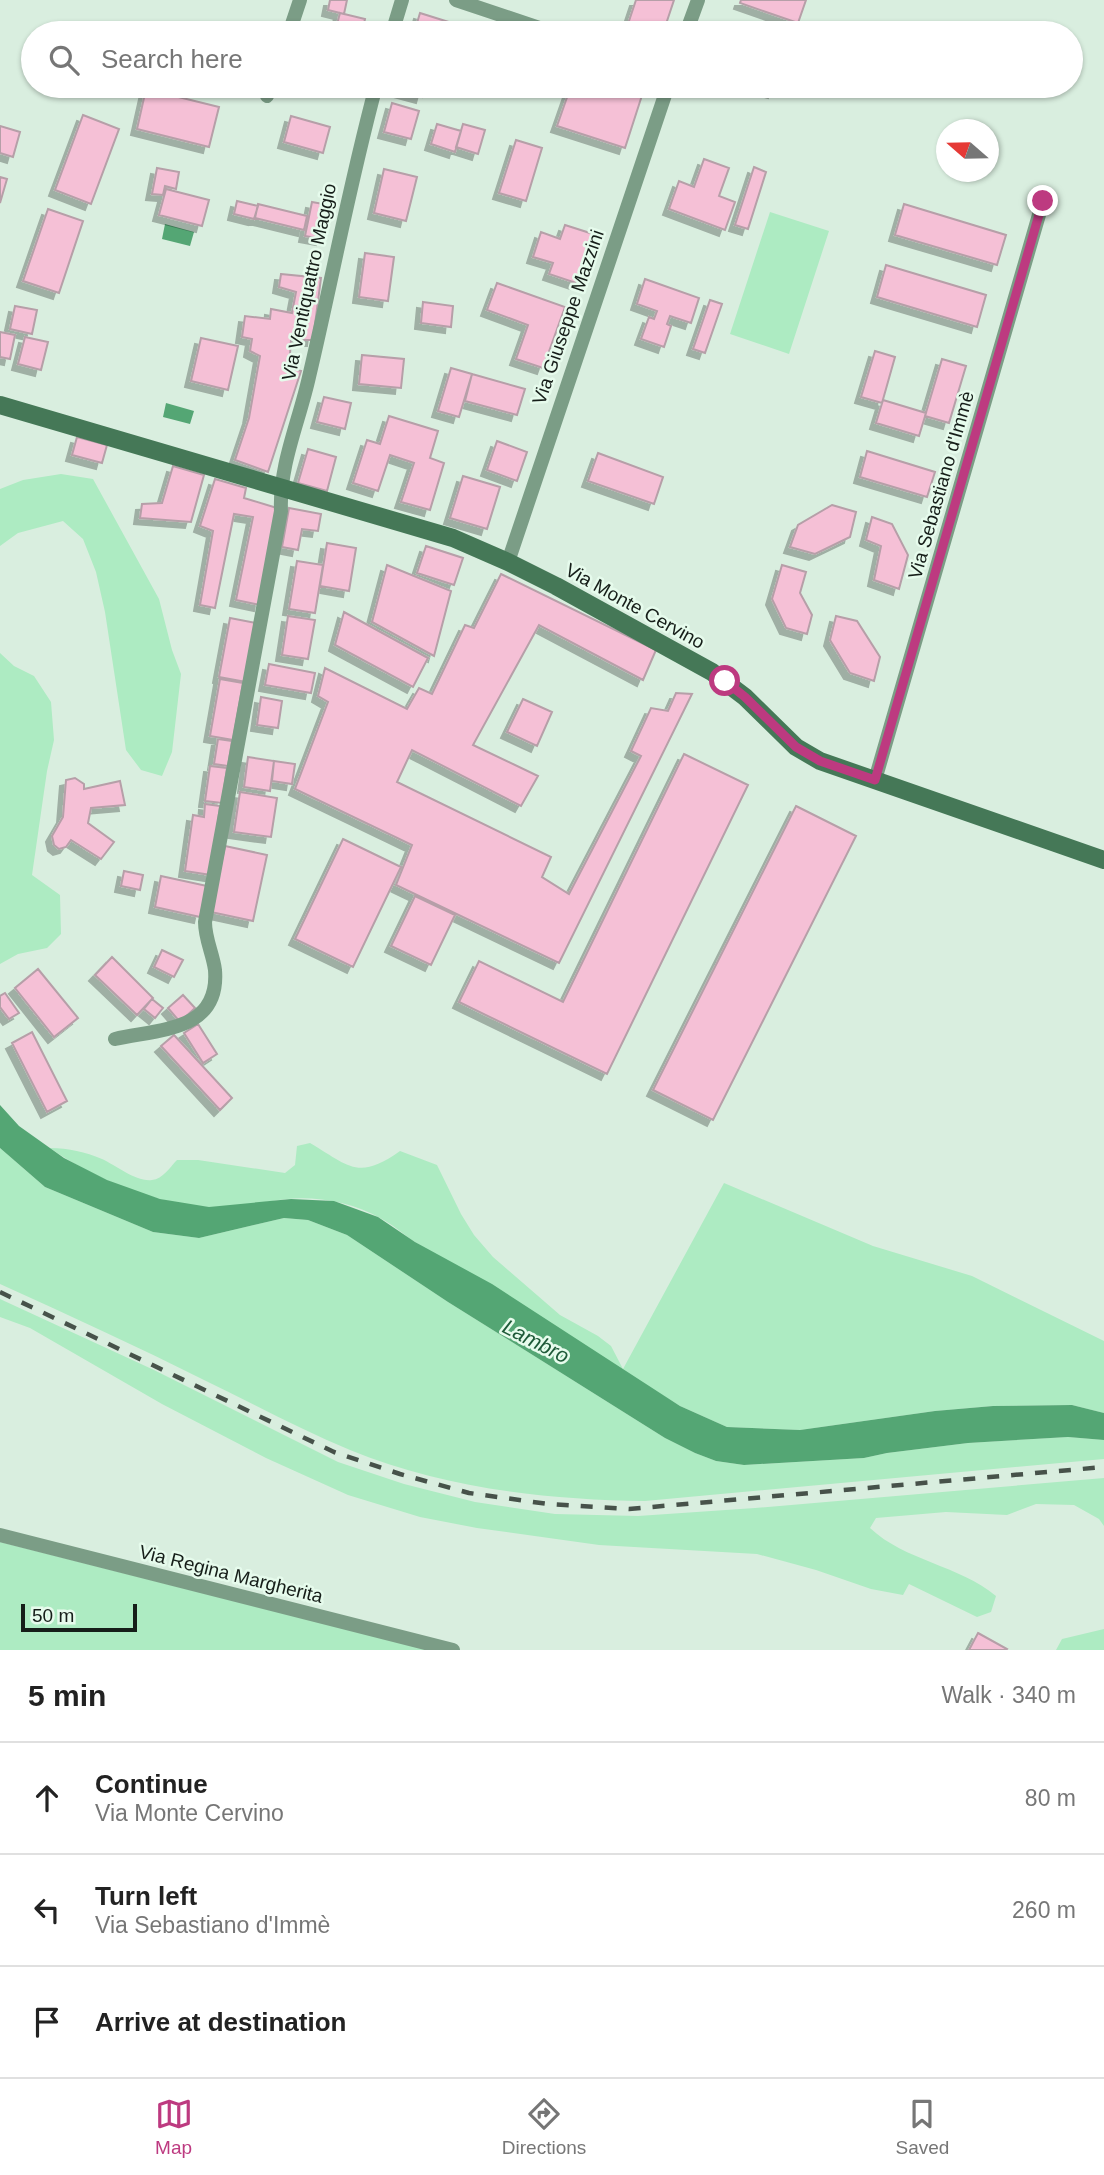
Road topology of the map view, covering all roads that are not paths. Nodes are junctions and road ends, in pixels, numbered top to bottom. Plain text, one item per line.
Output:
1 (300, 0) edge
2 (402, 0) edge
3 (457, 0) edge
4 (698, 0) edge
5 (293, 21) edge
6 (396, 21) edge
7 (519, 21) edge
8 (691, 21) edge
9 (373, 98) edge
10 (664, 98) edge
11 (1043, 201) dead end
12 (0, 405) edge
13 (280, 487) junction
14 (508, 562) junction
15 (875, 780) junction
16 (1104, 860) edge
17 (115, 1040) dead end
18 (0, 1535) edge
19 (453, 1650) edge

1 - 5 street
2 - 6 street
3 - 7 street
4 - 8 street
9 - 13 street, Via Ventiquattro Maggio
10 - 14 street, Via Giuseppe Mazzini
11 - 15 street, Via Sebastiano d'Immè
12 - 13 street
13 - 14 street, Via Monte Cervino
13 - 17 street, Via Ventiquattro Maggio
14 - 15 street, Via Monte Cervino
15 - 16 street, Via Monte Cervino
18 - 19 street, Via Regina Margherita

